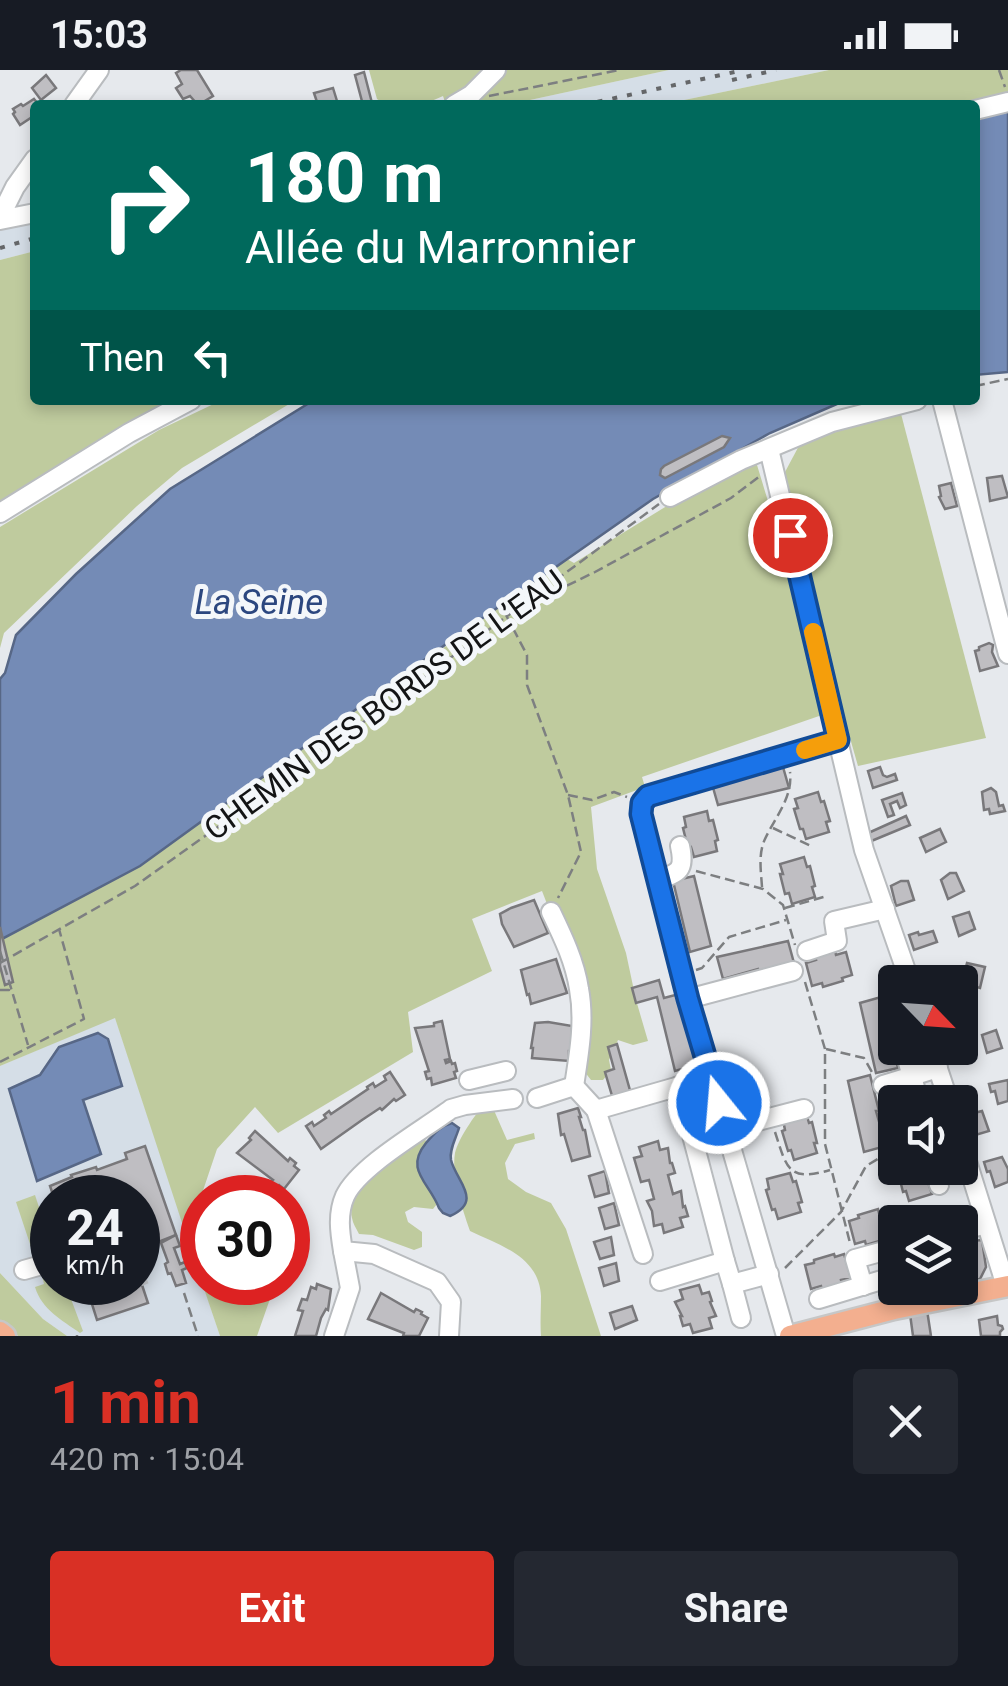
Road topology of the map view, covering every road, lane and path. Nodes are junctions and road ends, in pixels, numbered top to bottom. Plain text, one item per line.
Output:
1 (99, 70) edge
2 (496, 70) edge
3 (619, 70) edge
4 (999, 70) edge
5 (1008, 99) edge
6 (78, 100) edge
7 (464, 100) edge
8 (475, 100) edge
9 (980, 108) edge
10 (30, 166) edge
11 (30, 213) edge
12 (0, 219) edge
13 (1008, 379) edge
14 (980, 385) edge
15 (182, 405) edge
16 (897, 405) edge
17 (943, 405) edge
18 (771, 458) junction
19 (670, 497) joint
20 (0, 513) edge
21 (506, 616) junction
22 (1008, 654) edge
23 (838, 740) junction
24 (787, 756) junction
25 (568, 795) junction
26 (642, 803) junction
27 (772, 828) junction
28 (680, 846) dead end
29 (814, 847) dead end
30 (681, 867) junction
31 (658, 878) junction
32 (762, 888) junction
33 (827, 896) dead end
34 (784, 908) junction
35 (884, 909) junction
36 (551, 912) joint
37 (787, 920) junction
38 (58, 929) junction
39 (0, 951) edge
40 (800, 961) junction
41 (0, 963) edge
42 (904, 965) edge
43 (682, 975) junction
44 (10, 986) junction
45 (0, 990) edge
46 (688, 999) junction
47 (28, 1047) junction
48 (825, 1049) junction
49 (0, 1062) edge
50 (909, 1065) edge
51 (937, 1065) edge
52 (938, 1068) junction
53 (506, 1070) dead end
54 (913, 1076) junction
55 (711, 1077) junction
56 (469, 1080) dead end
57 (882, 1085) edge
58 (886, 1085) edge
59 (915, 1085) edge
60 (944, 1085) edge
61 (574, 1086) junction
62 (680, 1086) junction
63 (537, 1098) dead end
64 (513, 1099) dead end
65 (804, 1109) dead end
66 (596, 1110) junction
67 (771, 1118) junction
68 (727, 1129) junction
69 (878, 1159) edge
70 (831, 1170) junction
71 (974, 1185) edge
72 (841, 1212) junction
73 (986, 1224) junction
74 (978, 1226) edge
75 (344, 1251) junction
76 (878, 1252) edge
77 (643, 1254) dead end
78 (855, 1258) junction
79 (724, 1261) junction
80 (30, 1268) edge
81 (24, 1270) dead end
82 (770, 1278) junction
83 (660, 1281) dead end
84 (878, 1281) edge
85 (732, 1284) junction
86 (863, 1286) junction
87 (1007, 1286) edge
88 (819, 1299) dead end
89 (188, 1305) edge
90 (741, 1318) dead end
91 (198, 1336) edge
92 (334, 1336) edge
93 (449, 1336) edge
94 (788, 1336) edge

1 - 6 street
2 - 7 street
3 - 8 path
4 - 5 path
5 - 9 street
10 - 12 street
11 - 12 street
13 - 14 path
15 - 20 street
16 - 18 street
17 - 22 street
18 - 19 street
18 - 21 path
18 - 23 street
19 - 21 path, CHEMIN DES BORDS DE L’EAU
21 - 25 path
21 - 38 path, CHEMIN DES BORDS DE L’EAU
23 - 24 street
23 - 35 street
24 - 26 street
24 - 27 path
25 - 26 path
25 - 36 path
26 - 31 street
27 - 29 path
27 - 32 path
28 - 30 street
30 - 31 street
30 - 32 path
31 - 43 street
32 - 34 path
33 - 34 path
34 - 37 path
35 - 40 street
35 - 42 street
36 - 61 street
37 - 40 path
37 - 43 path
38 - 41 path, CHEMIN DES BORDS DE L’EAU
38 - 47 path
39 - 44 path
40 - 46 street
40 - 48 path
43 - 46 street
44 - 45 path
44 - 47 path
46 - 55 street
47 - 49 path
48 - 57 path
48 - 70 path
50 - 54 street
51 - 52 street
52 - 54 street
52 - 60 street
53 - 56 street
54 - 58 street
54 - 59 street
55 - 62 street
55 - 68 street
61 - 63 street
61 - 66 street
62 - 66 street
62 - 79 street
64 - 75 street
65 - 67 street
66 - 77 street
67 - 68 street
67 - 70 path
68 - 82 street
69 - 72 path
70 - 72 path
71 - 73 street
72 - 78 path
72 - 82 path
73 - 74 street
73 - 87 street
75 - 92 street
75 - 93 street
76 - 78 street
78 - 86 street
79 - 83 street
79 - 85 street
80 - 81 street
82 - 85 street
82 - 94 street
84 - 86 street
85 - 90 street
86 - 88 street
87 - 94 main road
89 - 91 path

